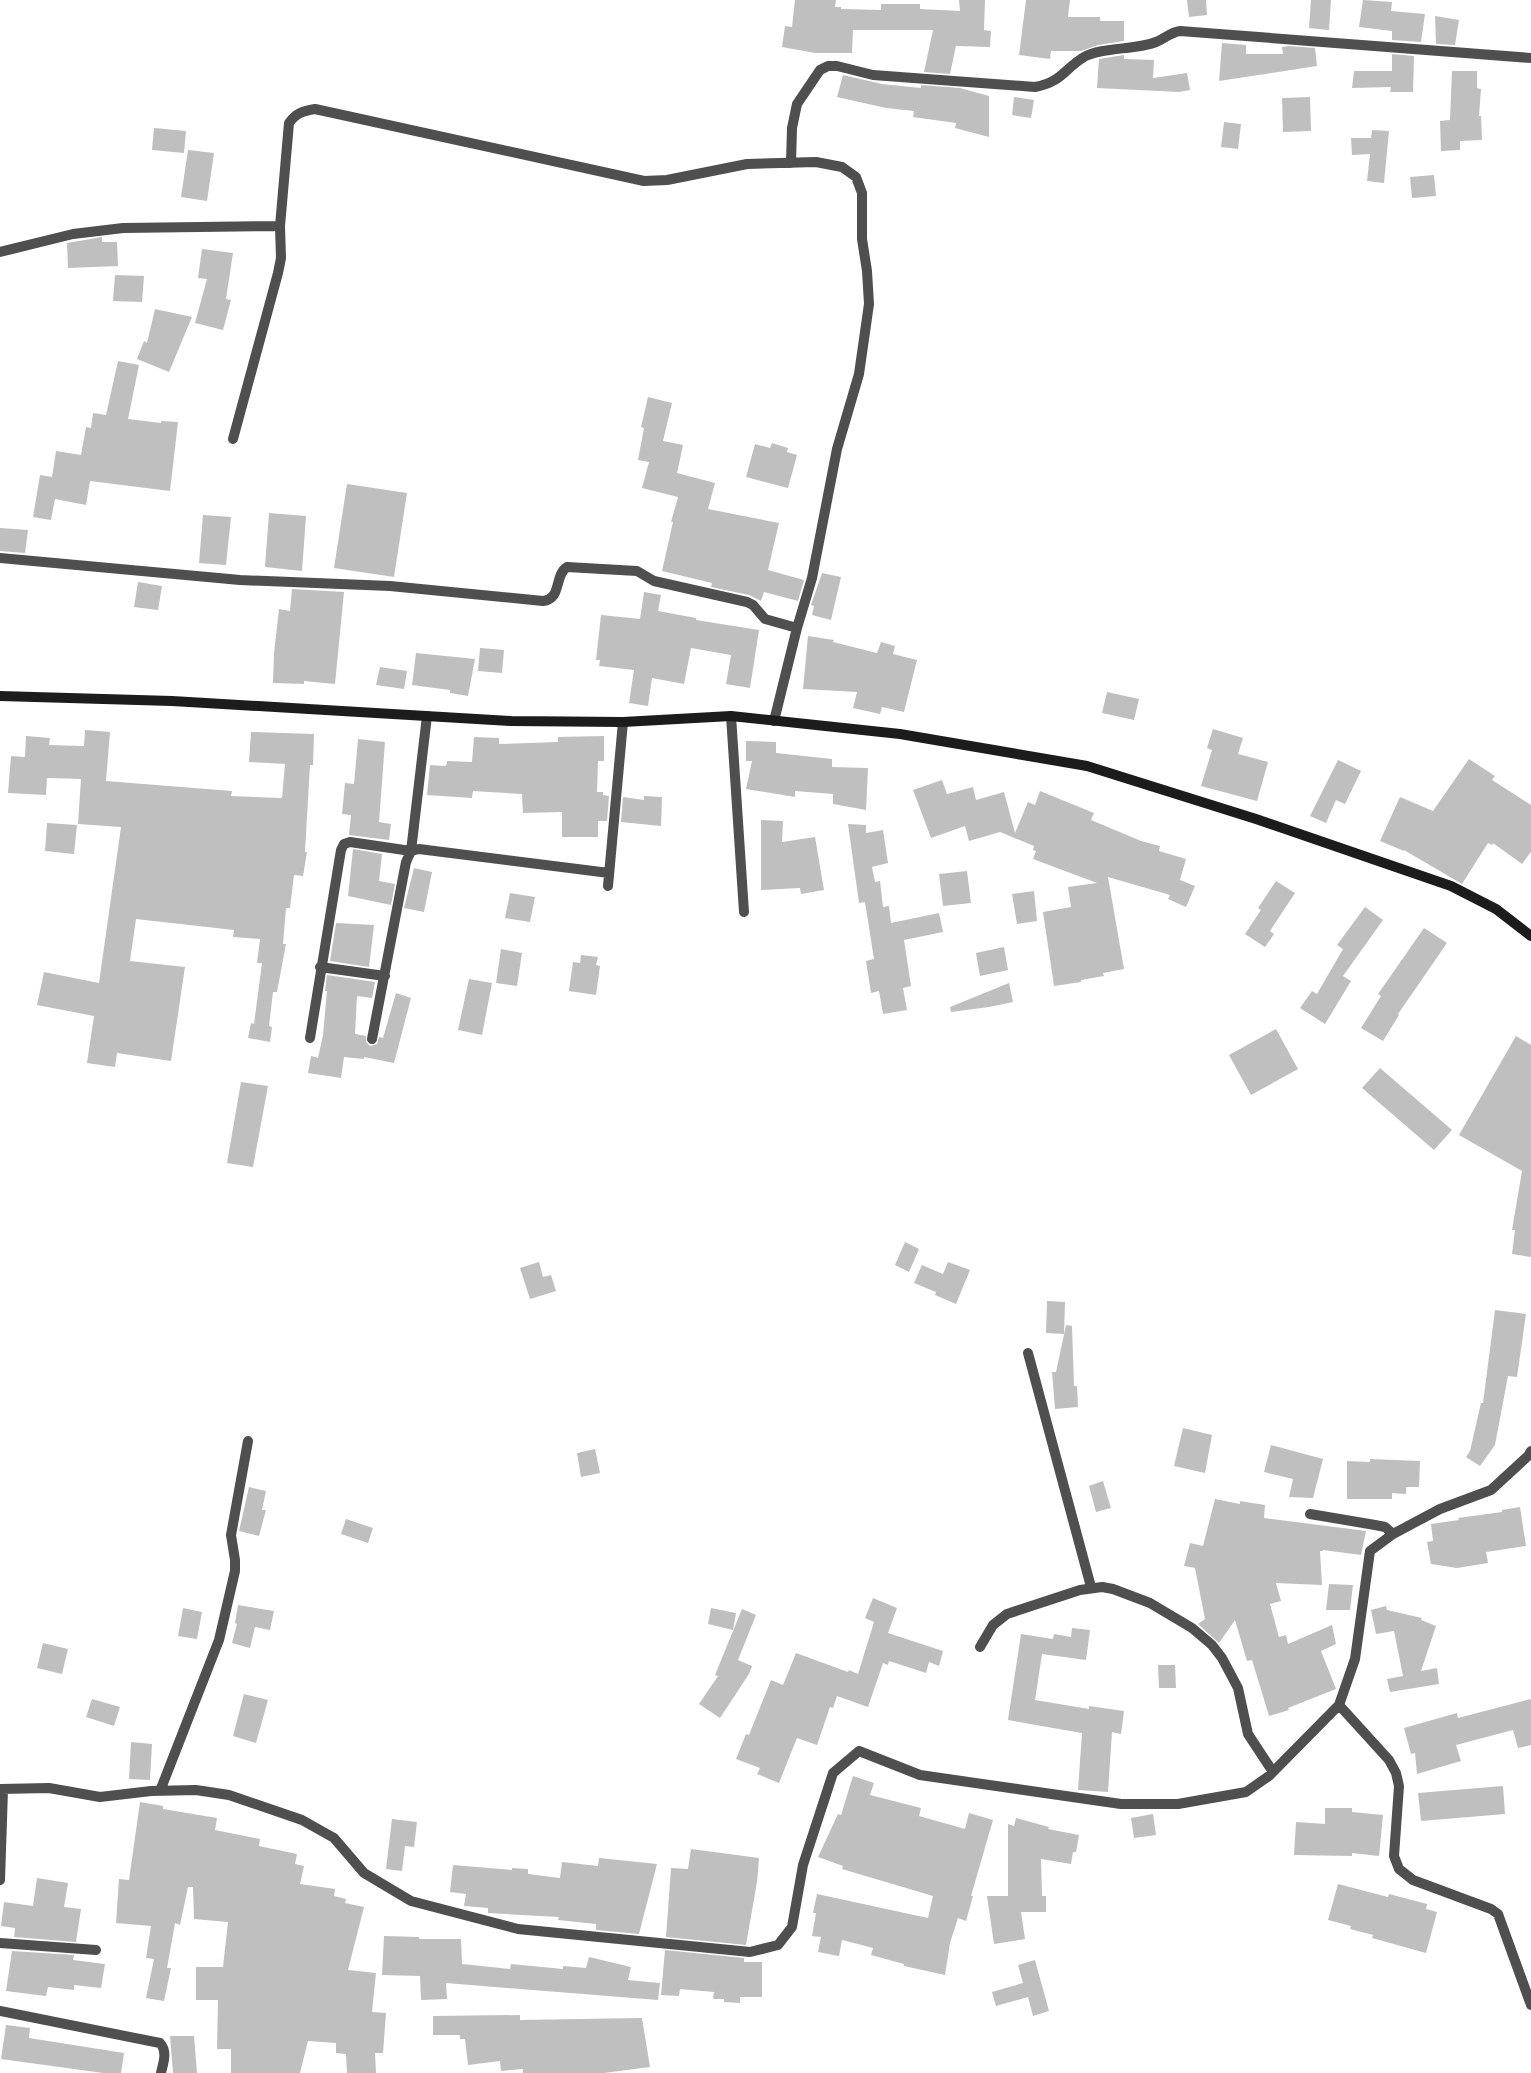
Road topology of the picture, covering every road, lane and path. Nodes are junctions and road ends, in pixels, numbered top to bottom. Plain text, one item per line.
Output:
1 (1531, 58) edge
2 (791, 160) junction
3 (280, 226) junction
4 (0, 252) edge
5 (233, 440) dead end
6 (0, 558) edge
7 (797, 628) junction
8 (0, 696) edge
9 (427, 716) junction
10 (731, 716) junction
11 (774, 721) junction
12 (623, 722) junction
13 (411, 852) junction
14 (609, 873) junction
15 (608, 886) dead end
16 (744, 912) dead end
17 (1531, 936) edge
18 (320, 967) junction
19 (385, 976) junction
20 (310, 1038) dead end
21 (372, 1040) dead end
22 (1028, 1353) dead end
23 (248, 1441) dead end
24 (1531, 1451) edge
25 (1310, 1514) dead end
26 (1393, 1534) junction
27 (1091, 1587) junction
28 (980, 1647) dead end
29 (1339, 1706) junction
30 (1273, 1772) junction
31 (2, 1789) edge
32 (160, 1791) junction
33 (0, 1874) edge
34 (0, 1880) edge
35 (0, 1943) edge
36 (96, 1950) dead end
37 (1531, 2005) edge
38 (0, 2011) edge
39 (161, 2073) edge

1 - 2 street
2 - 3 street
2 - 7 street
3 - 4 street
3 - 5 street
6 - 7 street
7 - 11 street
8 - 9 main road
9 - 12 main road
9 - 13 street
10 - 11 main road
10 - 12 main road
10 - 16 street
11 - 17 main road
12 - 14 street
13 - 14 street
13 - 18 street
13 - 19 street
14 - 15 street
18 - 19 street
18 - 20 street
19 - 21 street
22 - 27 street
23 - 32 street
24 - 26 street
25 - 26 street
26 - 29 street
27 - 28 street
27 - 30 street
29 - 30 street
29 - 37 street
30 - 32 street
31 - 32 street
31 - 33 street
33 - 34 street
35 - 36 street
38 - 39 street

